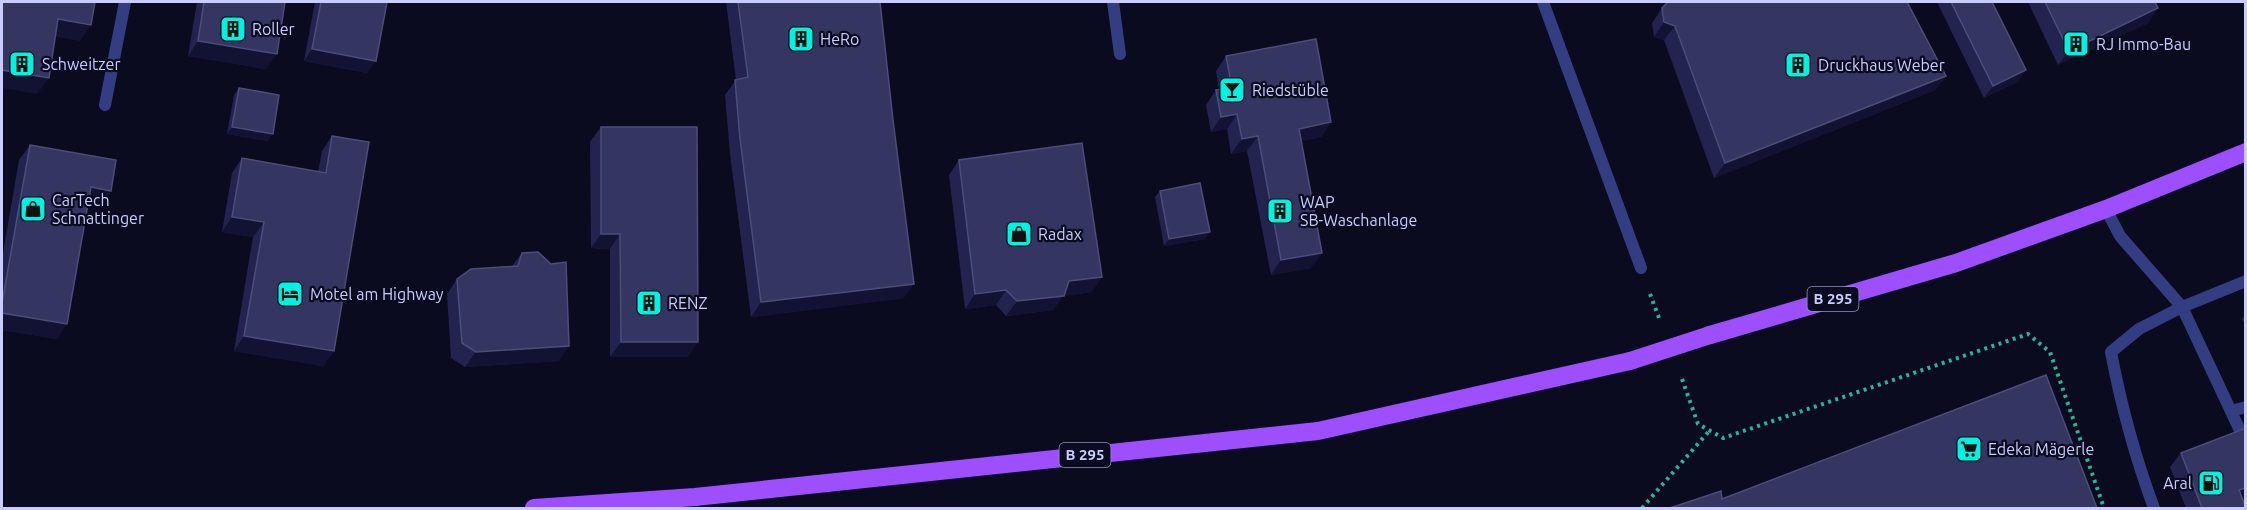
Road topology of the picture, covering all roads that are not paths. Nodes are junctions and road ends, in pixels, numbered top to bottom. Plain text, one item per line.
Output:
1 (125, 2) edge
2 (1113, 2) edge
3 (1543, 2) edge
4 (1120, 54) dead end
5 (105, 105) dead end
6 (2246, 152) edge
7 (2106, 209) junction
8 (1641, 268) road end
9 (2246, 281) edge
10 (2182, 307) junction
11 (2246, 406) edge
12 (2231, 411) junction
13 (2244, 439) edge
14 (534, 508) edge
15 (2154, 508) edge

1 - 5 street
2 - 4 street
3 - 8 street
6 - 7 main road, B 295
7 - 10 street
7 - 14 main road, B 295, bridge
9 - 10 street
10 - 12 street
10 - 15 street
11 - 12 street
12 - 13 street

